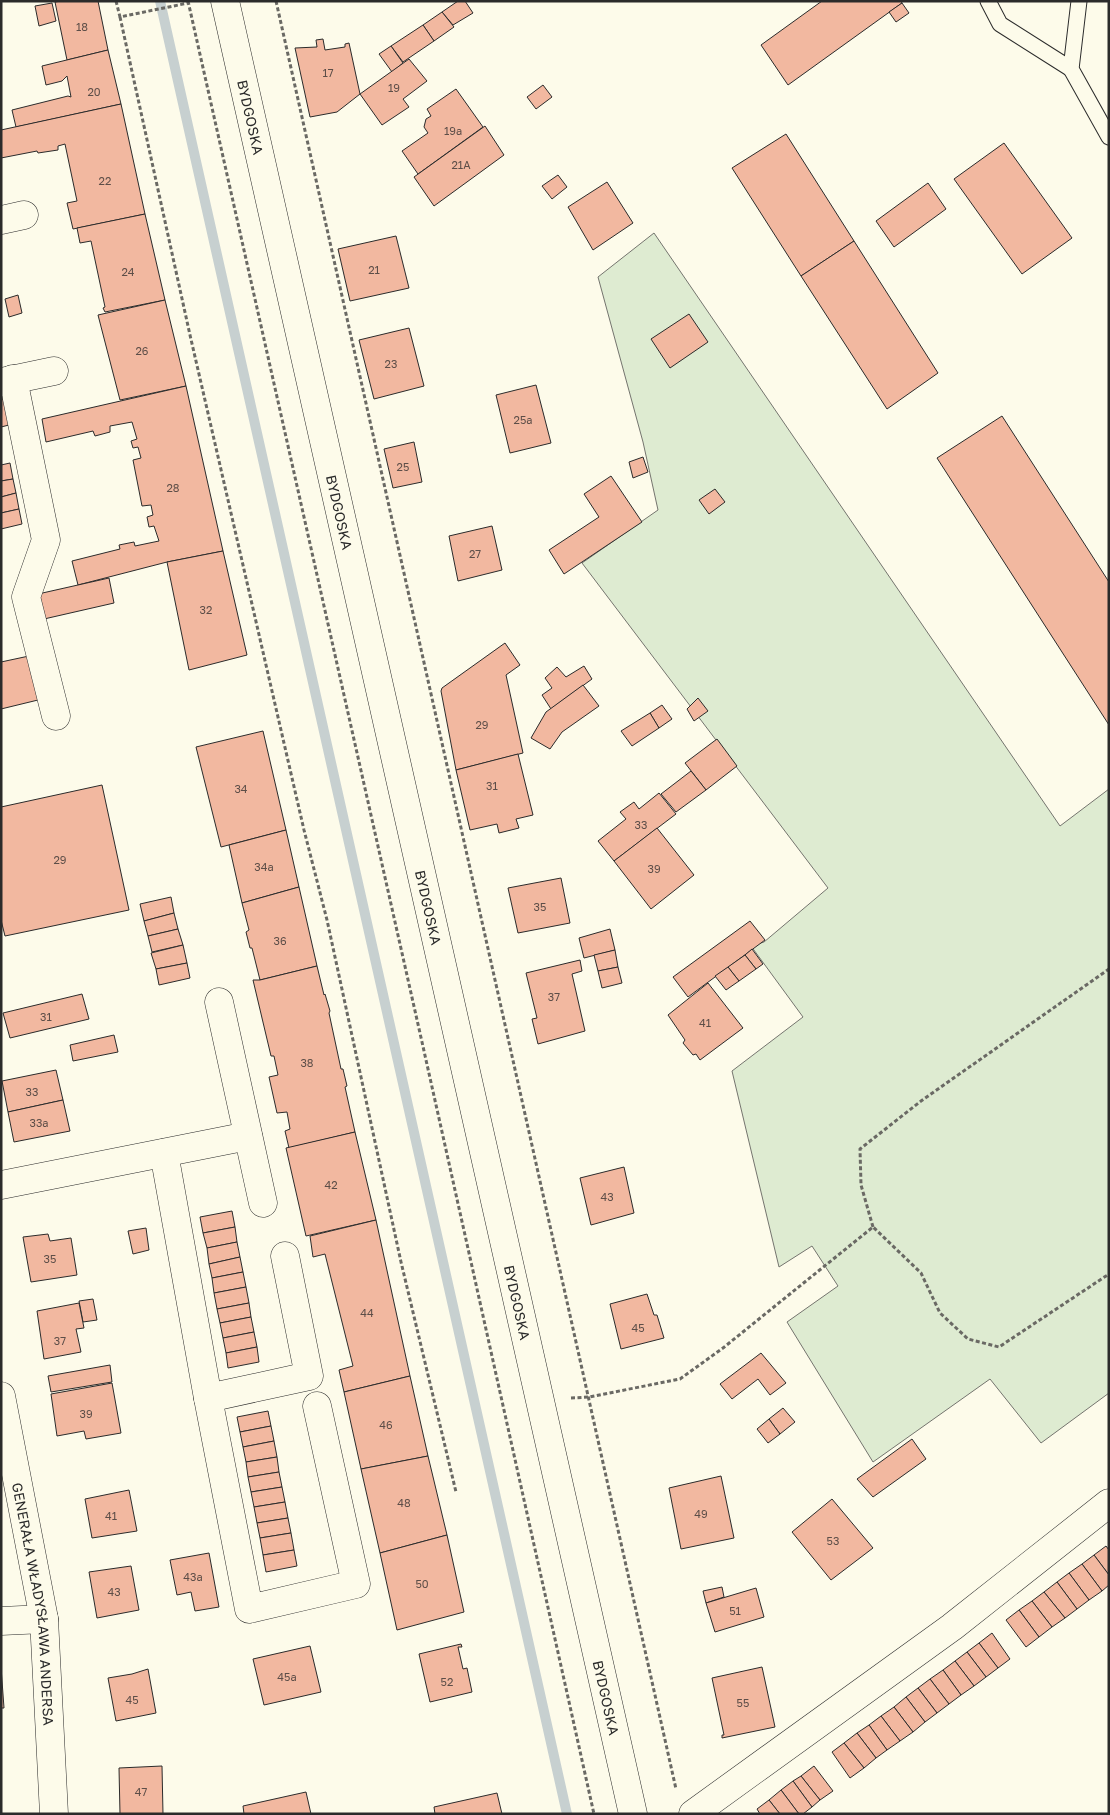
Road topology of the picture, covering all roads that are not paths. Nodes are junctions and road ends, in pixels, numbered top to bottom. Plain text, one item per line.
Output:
1 (225, 1) edge
2 (988, 1) edge
3 (1079, 1) edge
4 (1070, 69) junction
5 (1109, 137) edge
6 (54, 371) dead end
7 (7, 380) edge
8 (56, 716) dead end
9 (219, 1002) dead end
10 (248, 1136) junction
11 (164, 1153) junction
12 (1, 1184) edge
13 (263, 1203) dead end
14 (285, 1256) dead end
15 (1, 1396) edge
16 (208, 1398) junction
17 (317, 1406) dead end
18 (1109, 1503) edge
19 (44, 1619) junction
20 (1, 1621) edge
21 (686, 1804) edge
22 (54, 1814) edge
23 (633, 1814) edge

1 - 23 street, BYDGOSKA
2 - 4 lane
3 - 4 lane
4 - 5 lane
6 - 7 street
7 - 8 street
9 - 10 street
10 - 11 street
10 - 13 street
11 - 12 street
11 - 16 street
14 - 16 street
15 - 19 street, GENERAŁA WŁADYSŁAWA ANDERSA
16 - 17 street
18 - 21 street
19 - 20 street
19 - 22 street, GENERAŁA WŁADYSŁAWA ANDERSA

